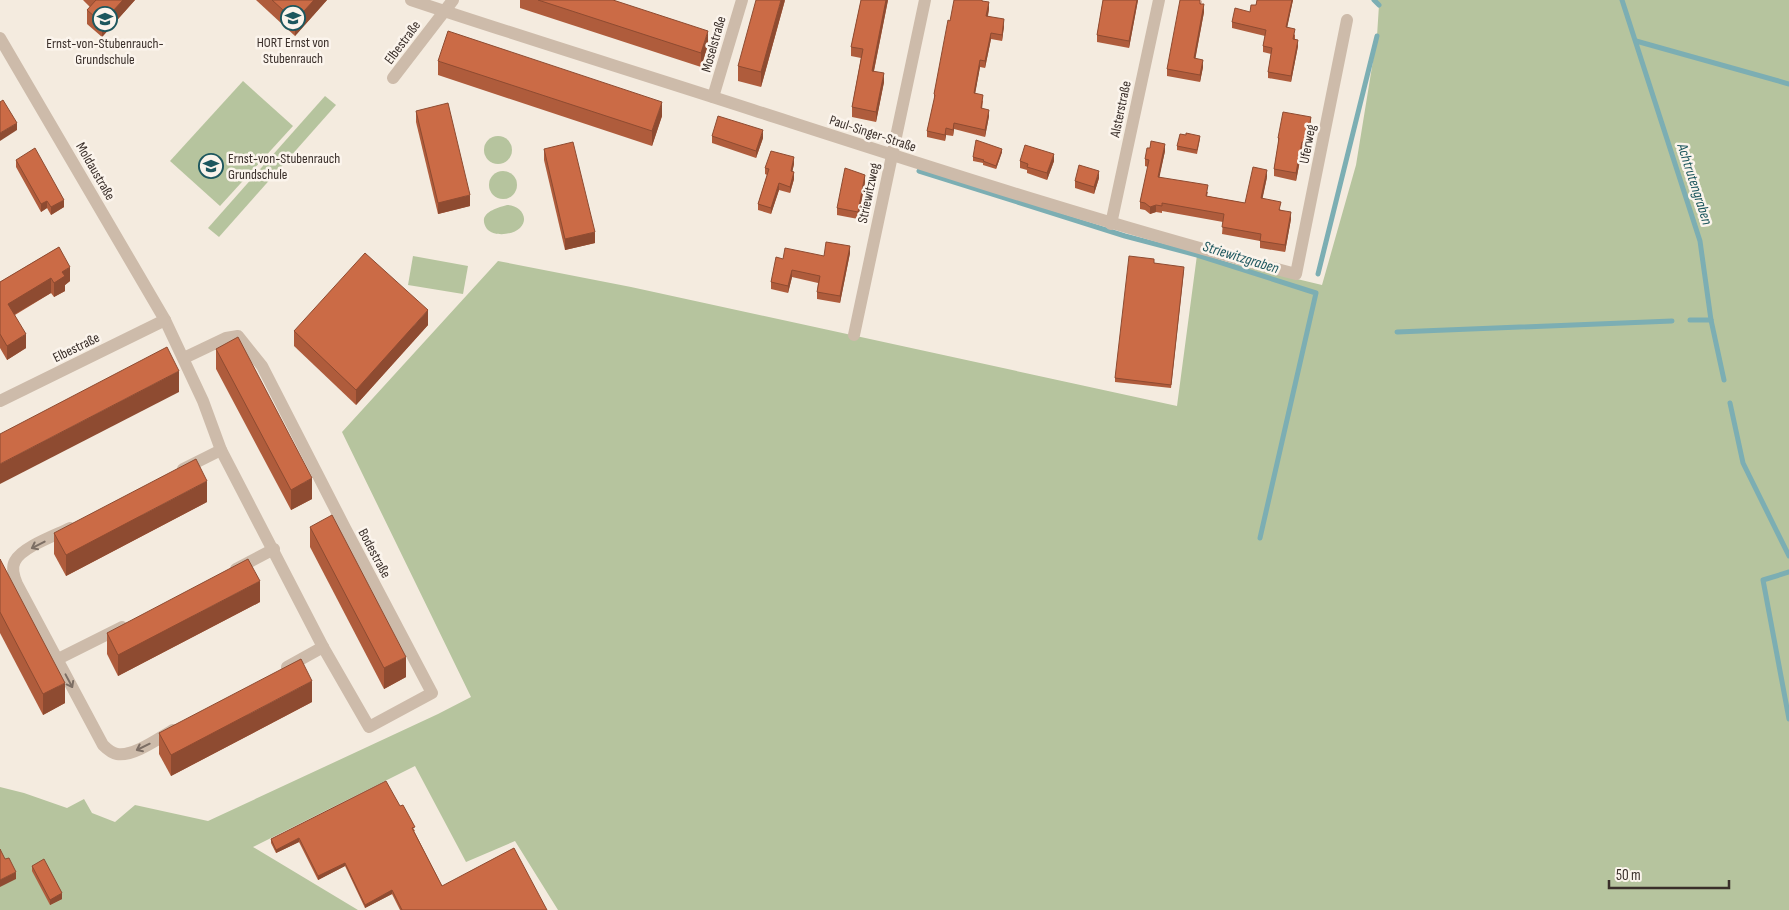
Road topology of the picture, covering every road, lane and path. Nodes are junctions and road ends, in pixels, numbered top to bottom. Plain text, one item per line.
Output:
1 (411, 0) edge
2 (453, 0) edge
3 (742, 0) edge
4 (925, 0) edge
5 (1159, 0) edge
6 (444, 11) junction
7 (1347, 20) dead end
8 (0, 38) edge
9 (393, 78) dead end
10 (713, 97) junction
11 (891, 155) junction
12 (1111, 224) junction
13 (1296, 274) joint
14 (165, 320) junction
15 (854, 334) dead end
16 (184, 358) junction
17 (0, 401) edge
18 (221, 450) junction
19 (170, 476) edge
20 (85, 520) edge
21 (274, 549) junction
22 (226, 573) edge
23 (129, 623) edge
24 (323, 647) junction
25 (58, 660) junction
26 (275, 674) edge
27 (182, 726) edge

1 - 6 street, Paul-Singer-Straße
2 - 6 street, Elbestraße
3 - 10 street, Moselstraße
4 - 11 street, Striewitzweg
5 - 12 street, Alsterstraße
6 - 9 street, Elbestraße
6 - 10 street, Paul-Singer-Straße
7 - 13 street, Uferweg
8 - 14 street, Moldaustraße
10 - 11 street, Paul-Singer-Straße
11 - 12 street, Paul-Singer-Straße
11 - 15 street, Striewitzweg
12 - 13 street, Paul-Singer-Straße
14 - 16 street, Bodestraße
14 - 17 street, Elbestraße
16 - 18 street, Bodestraße
16 - 24 street, Bodestraße
18 - 19 street
18 - 21 street, Bodestraße
20 -> 25 street
21 - 22 street
21 - 24 street, Bodestraße
23 - 25 street
24 - 26 street
25 - 27 street

